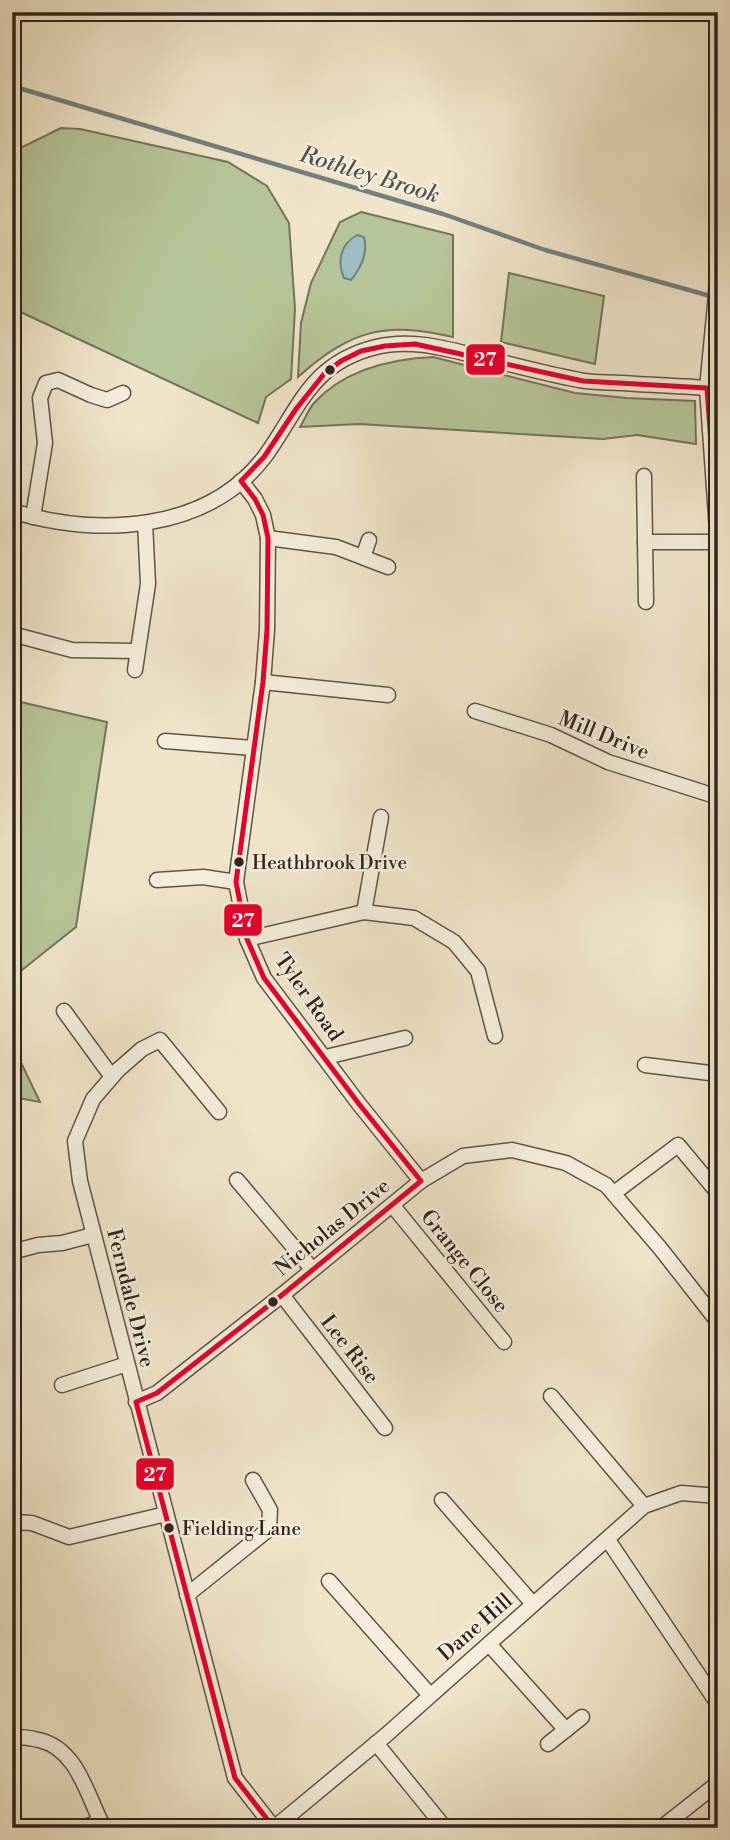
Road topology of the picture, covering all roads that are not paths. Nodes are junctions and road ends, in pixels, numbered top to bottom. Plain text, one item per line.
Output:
1 (718, 248) edge
2 (707, 388) junction
3 (123, 393) dead end
4 (644, 476) dead end
5 (241, 481) junction
6 (12, 511) edge
7 (33, 517) junction
8 (145, 523) junction
9 (268, 538) junction
10 (369, 540) dead end
11 (645, 541) junction
12 (718, 544) edge
13 (363, 557) junction
14 (388, 567) dead end
15 (646, 602) dead end
16 (12, 634) edge
17 (137, 651) junction
18 (135, 670) dead end
19 (263, 682) junction
20 (388, 695) dead end
21 (475, 710) dead end
22 (165, 741) dead end
23 (253, 748) junction
24 (718, 797) edge
25 (381, 817) dead end
26 (157, 880) dead end
27 (236, 882) junction
28 (364, 912) junction
29 (247, 939) junction
30 (64, 1011) dead end
31 (495, 1036) dead end
32 (405, 1038) dead end
33 (326, 1057) junction
34 (645, 1065) dead end
35 (718, 1074) edge
36 (112, 1077) junction
37 (219, 1112) dead end
38 (237, 1180) dead end
39 (421, 1181) junction
40 (614, 1193) junction
41 (718, 1193) edge
42 (393, 1206) junction
43 (93, 1235) junction
44 (12, 1252) edge
45 (312, 1269) junction
46 (282, 1295) junction
47 (718, 1322) edge
48 (505, 1342) dead end
49 (127, 1364) junction
50 (62, 1385) dead end
51 (551, 1396) dead end
52 (136, 1402) junction
53 (385, 1428) dead end
54 (253, 1480) dead end
55 (718, 1496) edge
56 (442, 1500) dead end
57 (644, 1506) junction
58 (166, 1514) junction
59 (12, 1522) edge
60 (608, 1540) junction
61 (329, 1581) dead end
62 (187, 1595) junction
63 (533, 1604) junction
64 (489, 1644) junction
65 (429, 1694) junction
66 (718, 1704) edge
67 (582, 1717) dead end
68 (566, 1730) junction
69 (12, 1738) edge
70 (376, 1742) junction
71 (548, 1744) dead end
72 (718, 1783) edge
73 (102, 1824) edge
74 (83, 1828) edge
75 (274, 1828) edge
76 (445, 1828) edge
77 (661, 1828) edge

1 - 2 street
2 - 5 street
2 - 12 street
3 - 7 street
4 - 11 street
5 - 8 street
5 - 9 street, Tyler Road
6 - 7 street
7 - 8 street
8 - 17 street
9 - 13 street
9 - 19 street, Tyler Road
10 - 13 street
11 - 12 street
11 - 15 street
13 - 14 street
16 - 17 street
17 - 18 street
19 - 20 street
19 - 23 street, Tyler Road
21 - 24 street, Mill Drive
22 - 23 street
23 - 27 street, Tyler Road
25 - 28 street
26 - 27 street
27 - 29 street, Tyler Road
28 - 29 street
28 - 31 street
29 - 33 street, Tyler Road
30 - 36 street
32 - 33 street
33 - 39 street, Tyler Road
34 - 35 street
36 - 37 street, Ferndale Drive
36 - 43 street, Ferndale Drive
38 - 45 street
39 - 40 street, Nicholas Drive
39 - 42 street, Nicholas Drive
40 - 41 street
40 - 47 street, Nicholas Drive
42 - 45 street, Nicholas Drive
42 - 48 street, Grange Close
43 - 44 street
43 - 49 street, Ferndale Drive
45 - 46 street, Nicholas Drive
46 - 52 street, Nicholas Drive
46 - 53 street, Lee Rise
49 - 50 street
49 - 52 street, Ferndale Drive
51 - 57 street
52 - 58 street, Ferndale Drive
54 - 62 street
55 - 57 street, Dane Hill
56 - 63 street
57 - 60 street, Dane Hill
58 - 59 street
58 - 62 street, Ferndale Drive
60 - 63 street, Dane Hill
60 - 66 street
61 - 65 street
62 - 75 street, Ferndale Drive
63 - 64 street, Dane Hill
64 - 65 street, Dane Hill
64 - 68 street
65 - 70 street, Dane Hill
67 - 68 street
68 - 71 street
69 - 73 street
70 - 75 street, Dane Hill
70 - 76 street
72 - 77 street
73 - 74 street

